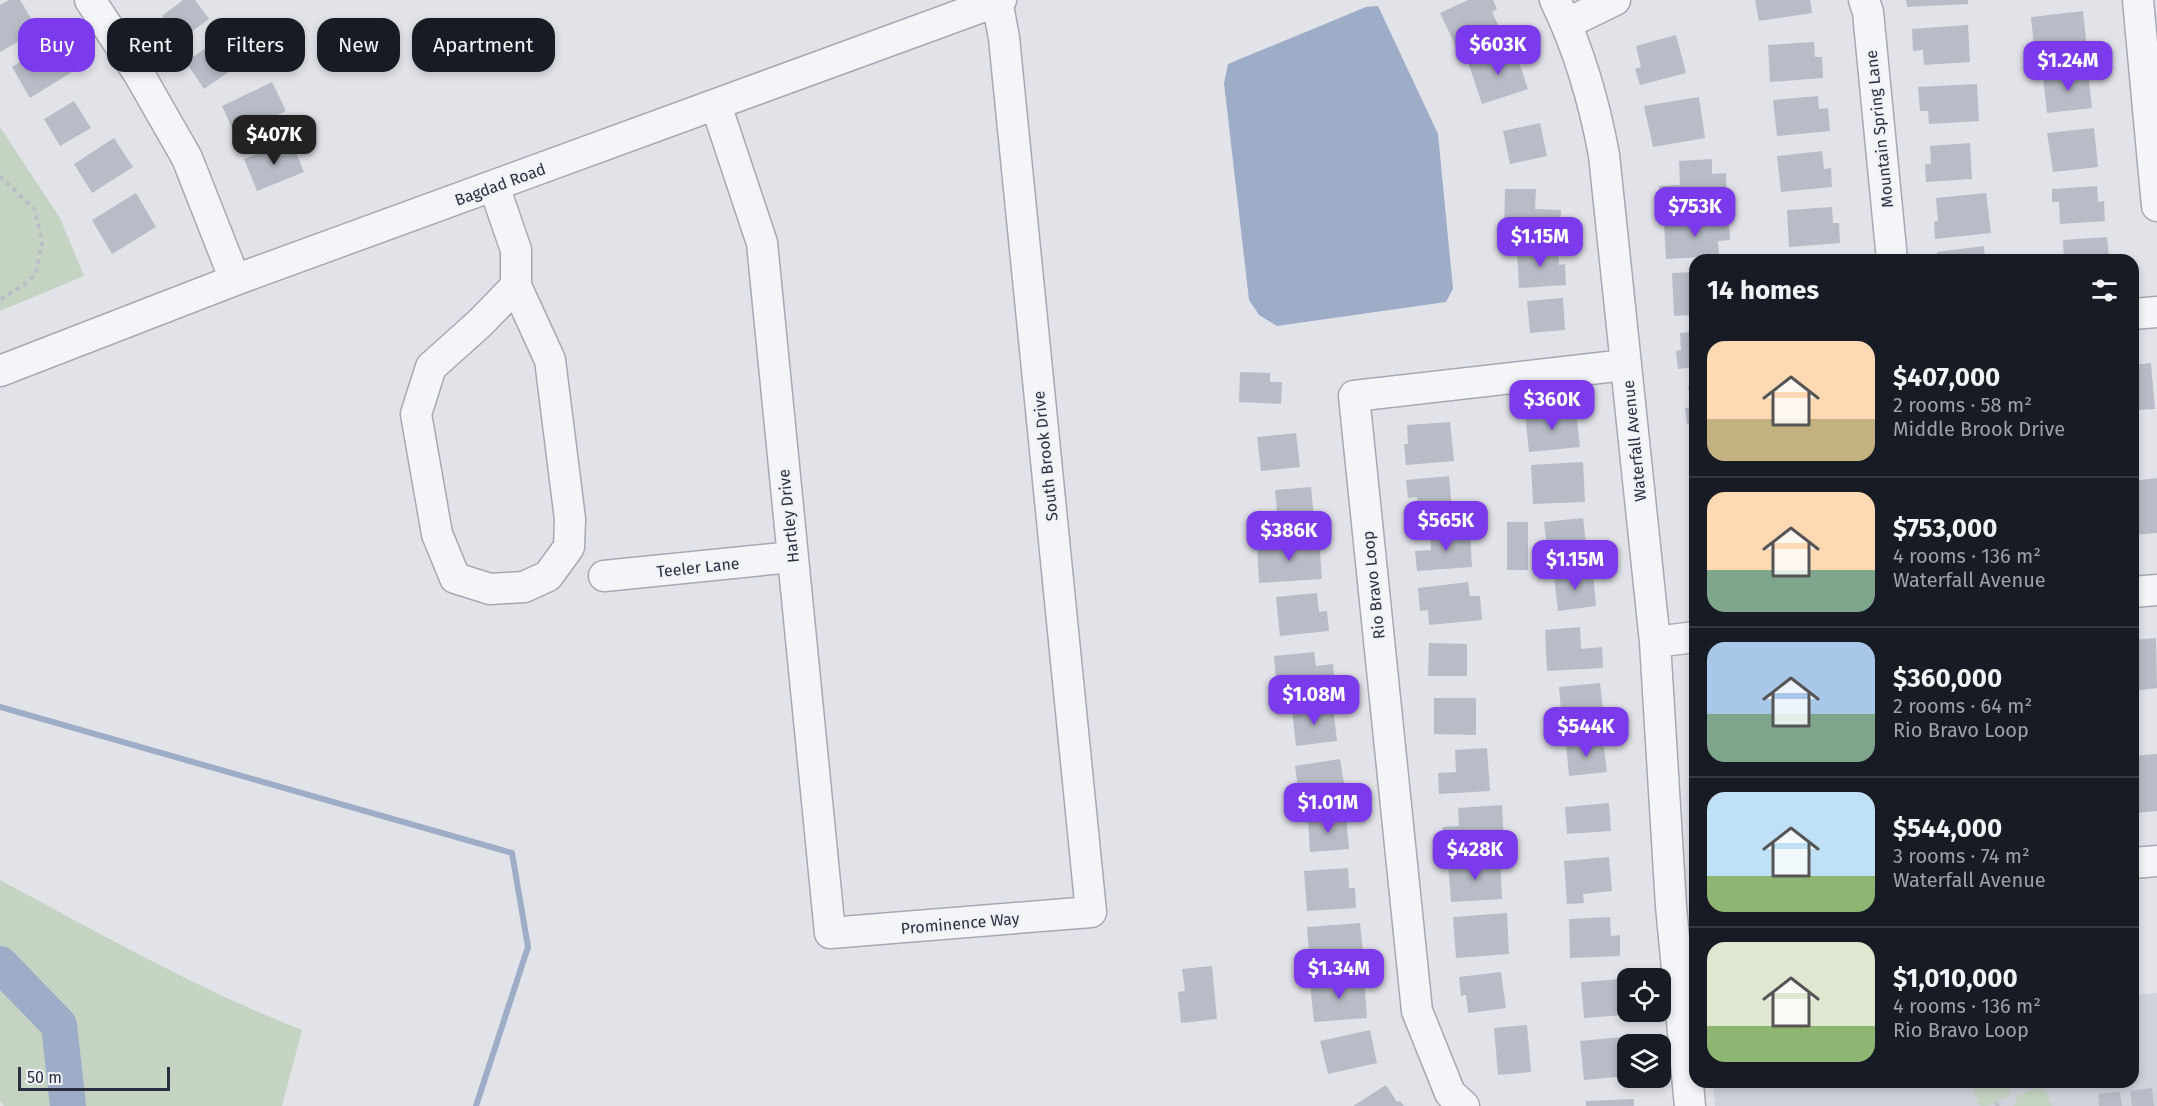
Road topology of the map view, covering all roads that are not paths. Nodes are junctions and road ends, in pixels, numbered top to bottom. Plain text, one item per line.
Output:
1 (90, 0) edge
2 (998, 0) edge
3 (1615, 0) edge
4 (1864, 0) edge
5 (2138, 0) edge
6 (1561, 12) edge
7 (716, 105) junction
8 (494, 186) junction
9 (2157, 207) edge
10 (1891, 254) edge
11 (235, 280) junction
12 (516, 285) junction
13 (2157, 312) edge
14 (2139, 314) edge
15 (1625, 364) junction
16 (0, 371) edge
17 (792, 557) junction
18 (604, 576) dead end
19 (2157, 590) edge
20 (2139, 592) edge
21 (1689, 638) edge
22 (1655, 642) junction
23 (2157, 861) edge
24 (2139, 862) edge
25 (1683, 905) edge
26 (1091, 912) joint
27 (830, 933) joint
28 (1689, 1077) edge
29 (1689, 1088) edge
30 (1464, 1106) edge
31 (1690, 1106) edge

1 - 11 street
2 - 7 street, Bagdad Road
2 - 26 street, South Brook Drive
3 - 6 street
4 - 10 street, Mountain Spring Lane
5 - 9 street
6 - 15 street, Waterfall Avenue
7 - 8 street, Bagdad Road
7 - 17 street, Hartley Drive
8 - 11 street, Bagdad Road
8 - 12 street
11 - 16 street, Bagdad Road
12 - 12 street
13 - 14 street
15 - 22 street, Waterfall Avenue
15 - 30 street, Rio Bravo Loop
17 - 18 street, Teeler Lane
17 - 27 street, Hartley Drive
19 - 20 street
21 - 22 street
22 - 25 street, Waterfall Avenue
23 - 24 street
25 - 28 street, Waterfall Avenue
26 - 27 street, Prominence Way
29 - 31 street, Waterfall Avenue

